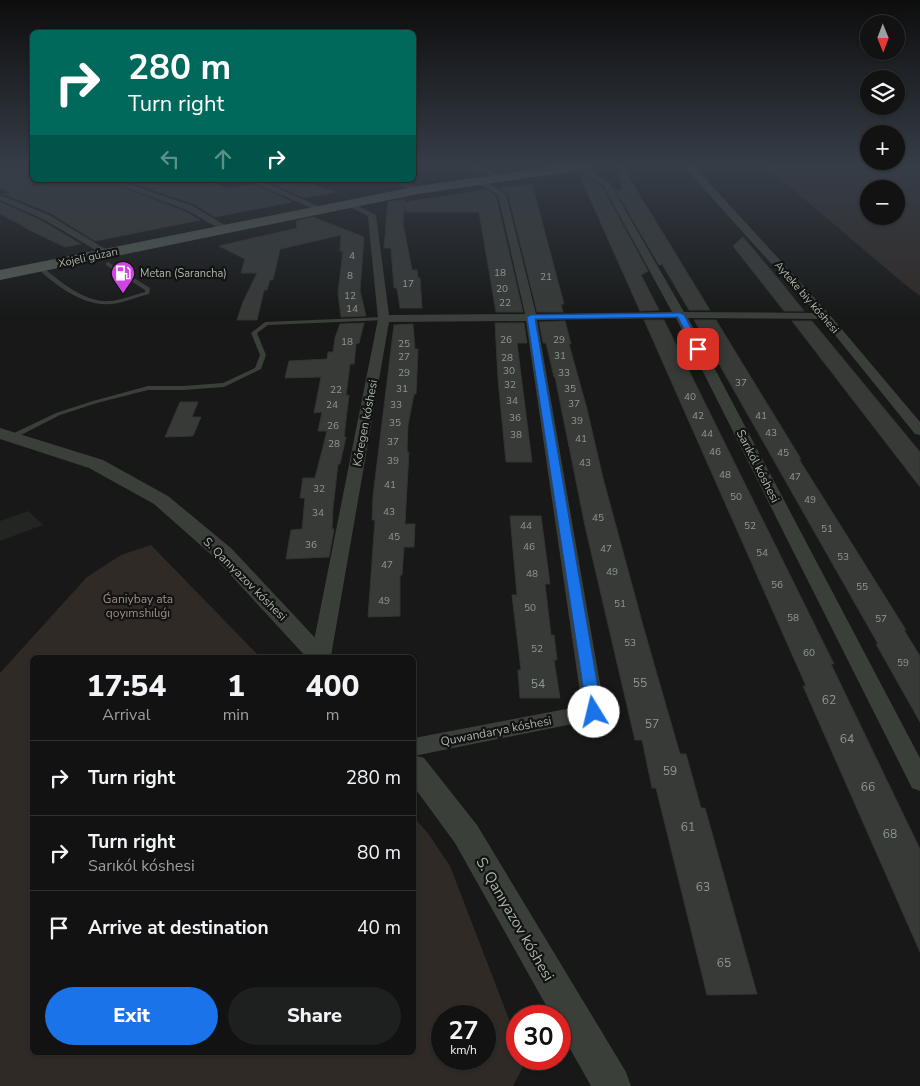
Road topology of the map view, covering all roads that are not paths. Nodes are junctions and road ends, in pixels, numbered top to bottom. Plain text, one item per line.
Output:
1 (45, 217) edge
2 (205, 217) edge
3 (285, 217) edge
4 (372, 217) edge
5 (507, 217) edge
6 (624, 217) edge
7 (734, 217) edge
8 (226, 229) junction
9 (108, 258) junction
10 (39, 267) junction
11 (0, 276) edge
12 (680, 315) junction
13 (825, 316) junction
14 (531, 317) junction
15 (384, 319) junction
16 (920, 431) edge
17 (6, 435) edge
18 (320, 655) edge
19 (322, 655) edge
20 (416, 747) edge
21 (416, 769) edge
22 (920, 781) edge
23 (605, 1084) edge

1 - 9 street
2 - 8 street
3 - 8 main road, Xojeli gúzarı
4 - 15 street, Kóregen kóshesi
5 - 14 street, Quwandarya kóshesi
6 - 12 street, Sarıkól kóshesi
7 - 13 street, Ayteke biy kóshesi
8 - 9 main road, Xojeli gúzarı
9 - 10 main road, Xojeli gúzarı
9 - 10 lane
10 - 11 main road, Xojeli gúzarı
12 - 13 street
12 - 14 street
12 - 22 street, Sarıkól kóshesi
13 - 16 street, Ayteke biy kóshesi
14 - 15 street
14 - 20 street, Quwandarya kóshesi
15 - 17 lane
15 - 19 street, Kóregen kóshesi
17 - 18 street, S. Qanıyazov kóshesi
21 - 23 street, S. Qanıyazov kóshesi

